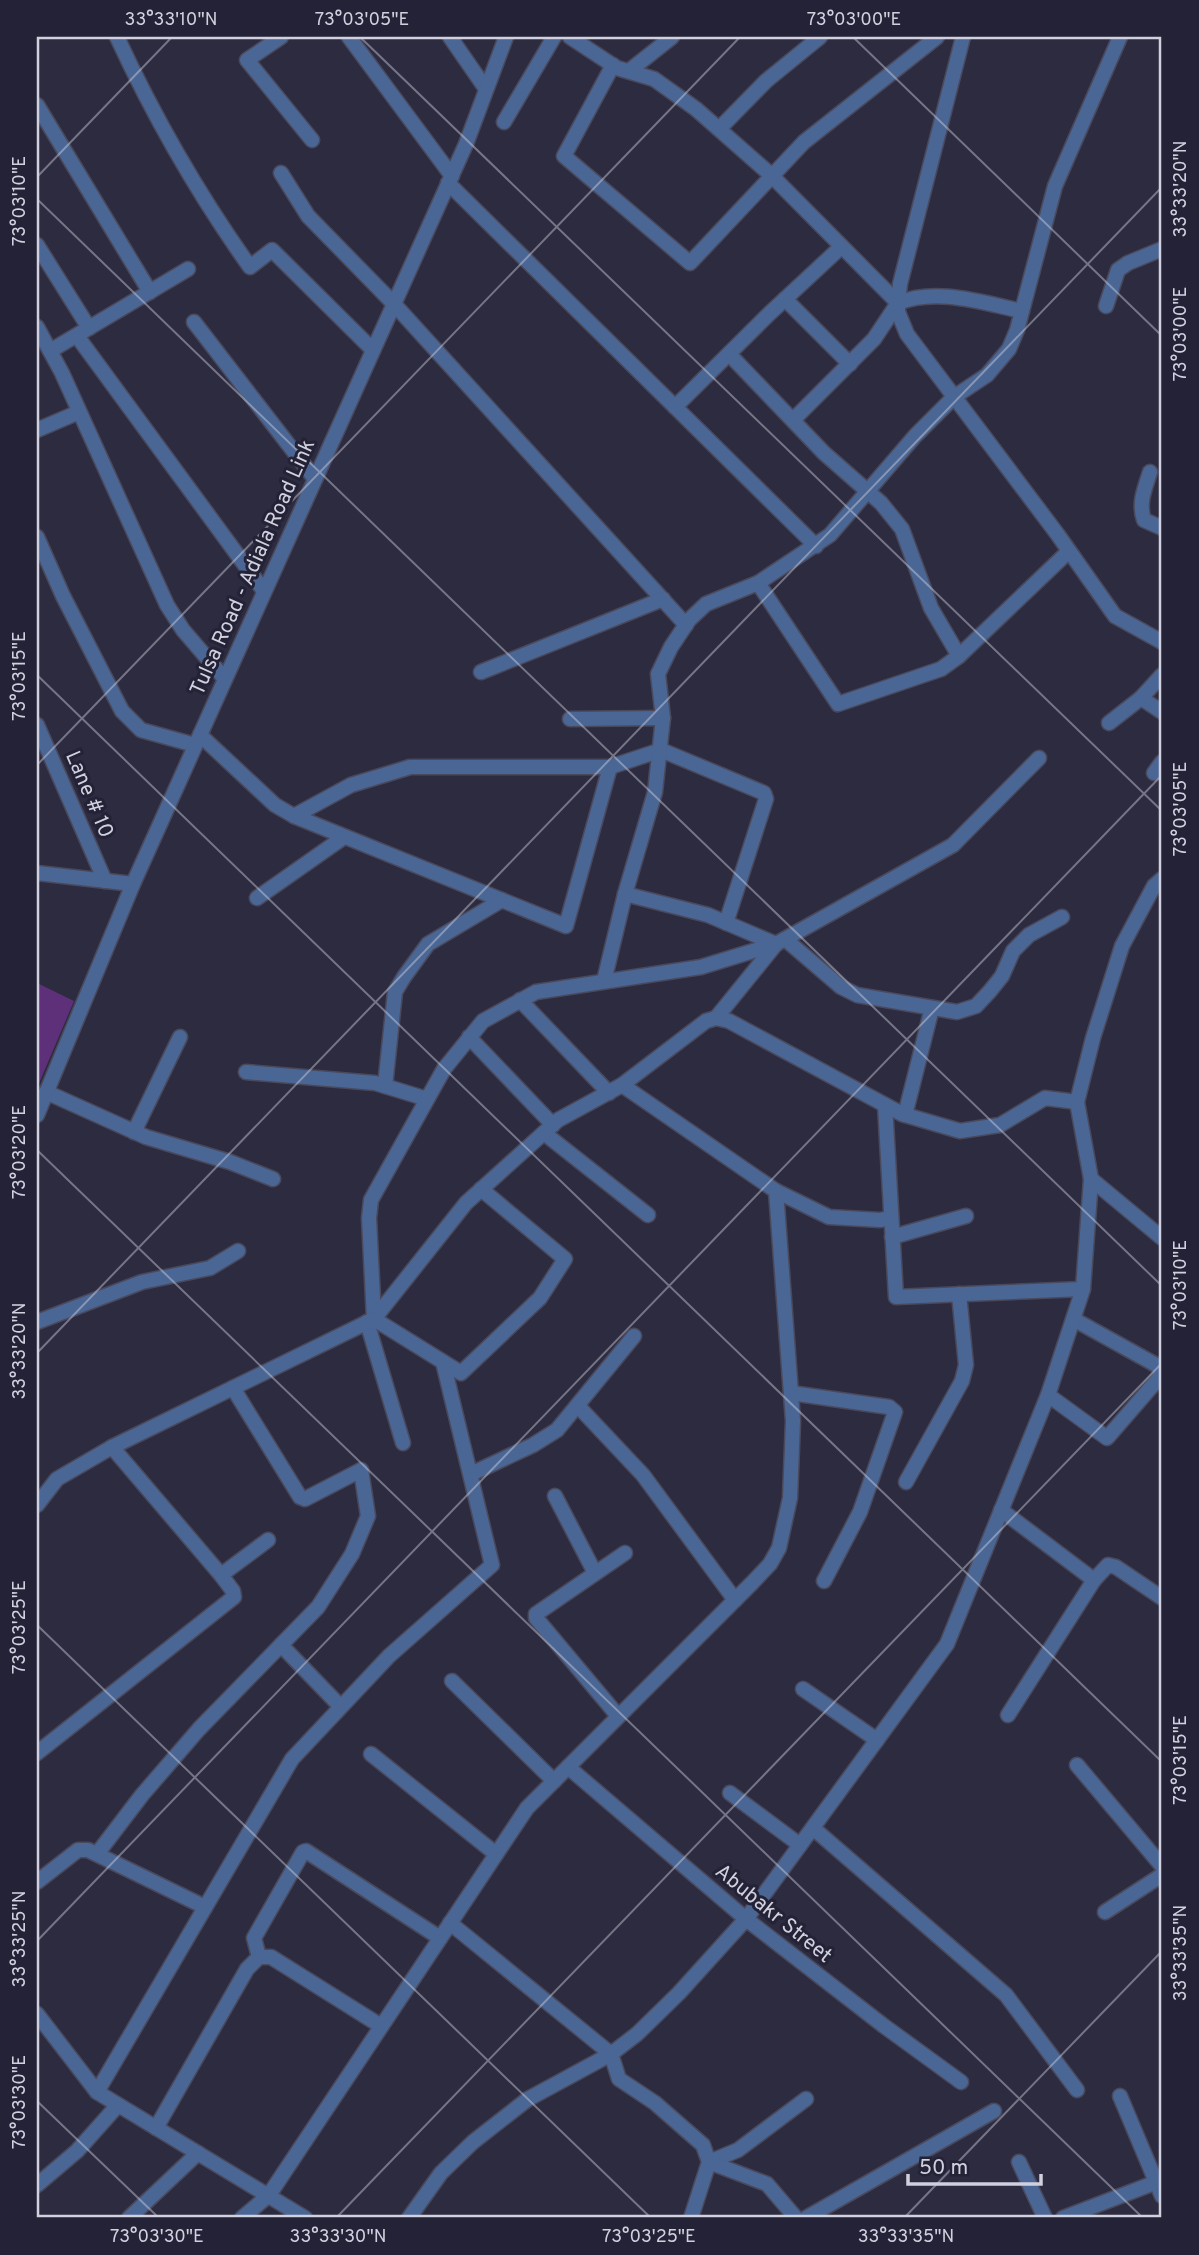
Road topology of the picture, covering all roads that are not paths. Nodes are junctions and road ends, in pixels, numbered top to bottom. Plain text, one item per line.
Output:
1 (117, 37) edge
2 (281, 37) edge
3 (349, 37) edge
4 (450, 37) edge
5 (506, 37) edge
6 (554, 37) edge
7 (570, 37) edge
8 (672, 37) edge
9 (820, 37) edge
10 (937, 37) edge
11 (963, 37) edge
12 (1120, 37) edge
13 (613, 65) junction
14 (629, 71) junction
15 (486, 89) junction
16 (37, 105) edge
17 (504, 122) dead end
18 (719, 129) junction
19 (312, 140) dead end
20 (281, 173) dead end
21 (771, 175) junction
22 (450, 180) junction
23 (37, 245) edge
24 (841, 247) junction
25 (1162, 249) edge
26 (188, 269) dead end
27 (150, 292) junction
28 (785, 299) junction
29 (898, 303) junction
30 (394, 304) junction
31 (1106, 306) dead end
32 (1022, 311) junction
33 (194, 322) dead end
34 (37, 329) edge
35 (83, 332) junction
36 (373, 349) junction
37 (50, 351) junction
38 (729, 354) junction
39 (850, 363) junction
40 (954, 397) junction
41 (675, 407) junction
42 (79, 412) junction
43 (793, 420) junction
44 (37, 430) edge
45 (1150, 472) dead end
46 (315, 479) junction
47 (868, 492) junction
48 (1162, 528) edge
49 (37, 537) edge
50 (816, 546) junction
51 (1069, 551) junction
52 (758, 583) junction
53 (264, 591) junction
54 (663, 599) junction
55 (686, 625) junction
56 (1162, 642) edge
57 (959, 656) junction
58 (481, 672) dead end
59 (1162, 675) edge
60 (225, 679) junction
61 (1141, 698) junction
62 (1162, 712) edge
63 (663, 718) junction
64 (569, 719) dead end
65 (1109, 723) dead end
66 (37, 724) edge
67 (197, 740) junction
68 (662, 750) junction
69 (1040, 758) dead end
70 (610, 766) junction
71 (294, 816) junction
72 (344, 836) junction
73 (37, 873) edge
74 (1162, 879) edge
75 (105, 881) junction
76 (132, 884) junction
77 (625, 894) junction
78 (257, 898) dead end
79 (502, 900) junction
80 (1062, 918) dead end
81 (726, 923) junction
82 (781, 942) junction
83 (604, 981) junction
84 (520, 1000) junction
85 (932, 1008) junction
86 (716, 1018) junction
87 (180, 1037) dead end
88 (469, 1037) junction
89 (246, 1072) dead end
90 (385, 1086) junction
91 (616, 1089) junction
92 (46, 1092) junction
93 (427, 1100) junction
94 (1077, 1102) junction
95 (885, 1105) junction
96 (37, 1115) edge
97 (905, 1115) junction
98 (548, 1129) junction
99 (134, 1132) junction
100 (273, 1179) dead end
101 (1091, 1179) junction
102 (481, 1189) junction
103 (776, 1191) junction
104 (648, 1215) dead end
105 (966, 1216) dead end
106 (891, 1218) junction
107 (892, 1237) junction
108 (1162, 1238) edge
109 (238, 1251) dead end
110 (1083, 1289) junction
111 (959, 1294) junction
112 (370, 1320) junction
113 (1075, 1320) junction
114 (37, 1322) edge
115 (634, 1336) dead end
116 (443, 1362) junction
117 (233, 1388) junction
118 (791, 1393) junction
119 (1048, 1395) junction
120 (578, 1406) junction
121 (403, 1443) dead end
122 (112, 1447) junction
123 (471, 1474) junction
124 (906, 1482) dead end
125 (555, 1496) dead end
126 (37, 1505) edge
127 (1001, 1510) junction
128 (268, 1540) dead end
129 (625, 1553) dead end
130 (595, 1573) junction
131 (221, 1576) junction
132 (1094, 1580) junction
133 (824, 1581) dead end
134 (1162, 1598) edge
135 (735, 1600) junction
136 (281, 1645) junction
137 (452, 1681) dead end
138 (803, 1689) dead end
139 (340, 1706) junction
140 (1008, 1715) dead end
141 (618, 1716) junction
142 (877, 1741) junction
143 (37, 1753) edge
144 (371, 1754) dead end
145 (1077, 1765) dead end
146 (568, 1767) junction
147 (554, 1781) junction
148 (730, 1793) dead end
149 (813, 1828) junction
150 (800, 1845) junction
151 (97, 1854) junction
152 (496, 1854) junction
153 (1162, 1866) edge
154 (1162, 1875) edge
155 (37, 1882) edge
156 (205, 1907) junction
157 (1105, 1912) dead end
158 (746, 1919) junction
159 (450, 1923) junction
160 (440, 1938) junction
161 (259, 1957) junction
162 (37, 2014) edge
163 (381, 2026) junction
164 (611, 2054) junction
165 (961, 2082) dead end
166 (1077, 2090) dead end
167 (97, 2092) junction
168 (1121, 2096) dead end
169 (806, 2099) dead end
170 (118, 2105) junction
171 (993, 2111) dead end
172 (156, 2128) junction
173 (198, 2153) junction
174 (709, 2162) junction
175 (1020, 2162) dead end
176 (37, 2185) edge
177 (1160, 2186) edge
178 (269, 2194) junction
179 (129, 2218) edge
180 (242, 2218) edge
181 (305, 2218) edge
182 (409, 2218) edge
183 (691, 2218) edge
184 (796, 2218) edge
185 (806, 2218) edge
186 (1045, 2218) edge
187 (1063, 2218) edge

1 - 36 street
2 - 19 street
3 - 22 street
4 - 15 street
5 - 15 street, Tulsa Road - Adiala Road Link
6 - 17 street
7 - 13 street
8 - 14 street
9 - 18 street
10 - 21 street
11 - 29 street
12 - 32 street
13 - 14 street
13 - 21 street
14 - 18 street
15 - 22 street, Tulsa Road - Adiala Road Link
16 - 27 street
18 - 21 street
20 - 30 street
21 - 24 street
22 - 30 street, Tulsa Road - Adiala Road Link
22 - 41 street
23 - 35 street
24 - 28 street
24 - 29 street
25 - 31 street
26 - 27 street
27 - 35 street
28 - 38 street
28 - 39 street
29 - 32 street
29 - 39 street
29 - 40 street
30 - 36 street, Tulsa Road - Adiala Road Link
30 - 54 street
32 - 40 street
33 - 46 street
34 - 37 street
35 - 37 street
35 - 53 street
36 - 46 street, Tulsa Road - Adiala Road Link
37 - 42 street
38 - 41 street
38 - 43 street
39 - 43 street
40 - 47 street
40 - 51 street
41 - 50 street
42 - 44 street
42 - 60 street
43 - 47 street
45 - 48 street
46 - 53 street, Tulsa Road - Adiala Road Link
47 - 50 street
47 - 57 street
49 - 67 street
50 - 52 street
51 - 56 street
51 - 57 street
52 - 55 street
52 - 57 street
53 - 60 street, Tulsa Road - Adiala Road Link
54 - 55 street
54 - 58 street
55 - 63 street
59 - 61 street
60 - 67 street, Tulsa Road - Adiala Road Link
61 - 62 street
61 - 65 street
63 - 64 street
63 - 68 street
66 - 75 street, Lane # 10
67 - 71 street
67 - 76 street, Tulsa Road - Adiala Road Link
68 - 70 street
68 - 77 street
68 - 81 street
69 - 82 street
70 - 71 street
70 - 79 street
71 - 72 street
72 - 78 street
72 - 79 street
73 - 75 street
74 - 94 street
75 - 76 street
76 - 92 street, Tulsa Road - Adiala Road Link
77 - 81 street
77 - 83 street
79 - 90 street
80 - 85 street
81 - 82 street
82 - 83 street
82 - 85 street
82 - 86 street
83 - 84 street
84 - 88 street
84 - 91 street
85 - 97 street
86 - 91 street
86 - 95 street
87 - 99 street
88 - 93 street
88 - 98 street
89 - 90 street
90 - 93 street
91 - 98 street
91 - 103 street
92 - 96 street, Tulsa Road - Adiala Road Link
92 - 99 street
93 - 112 street
94 - 97 street
94 - 101 street
95 - 97 street
95 - 106 street
98 - 102 street
98 - 104 street
99 - 100 street
101 - 108 street
101 - 110 street
102 - 112 street
102 - 116 street
103 - 106 street
103 - 118 street
105 - 107 street
106 - 107 street
107 - 111 street
109 - 114 street
110 - 111 street
110 - 113 street
111 - 124 street
112 - 116 street
112 - 117 street
112 - 121 street
113 - 119 street
113 - 119 street
115 - 120 street
116 - 123 street
117 - 122 street
117 - 136 street
118 - 133 street
118 - 135 street
119 - 127 street
120 - 123 street
120 - 135 street
122 - 126 street
122 - 131 street
123 - 139 street
125 - 130 street
127 - 132 street
127 - 142 street
128 - 131 street
129 - 130 street
130 - 141 street
131 - 143 street
132 - 134 street
132 - 140 street
135 - 141 street
136 - 139 street
136 - 151 street
137 - 147 street
138 - 142 street
139 - 156 street
141 - 146 street
142 - 149 street
144 - 152 street
145 - 153 street
146 - 147 street
146 - 158 street, Abubakr Street
147 - 152 street
148 - 150 street
149 - 150 street
149 - 166 street
150 - 158 street
151 - 155 street
151 - 156 street
152 - 159 street
154 - 157 street
156 - 167 street
158 - 164 street
158 - 165 street, Abubakr Street
159 - 160 street
159 - 164 street
160 - 161 street
160 - 163 street
161 - 163 street
161 - 172 street
162 - 167 street
163 - 178 street
164 - 174 street
164 - 182 street
167 - 170 street
168 - 177 street
169 - 174 street
170 - 172 street
170 - 176 street
171 - 185 street
172 - 173 street
173 - 178 street
173 - 179 street
174 - 183 street
174 - 184 street
175 - 186 street
177 - 187 street
178 - 180 street
178 - 181 street

